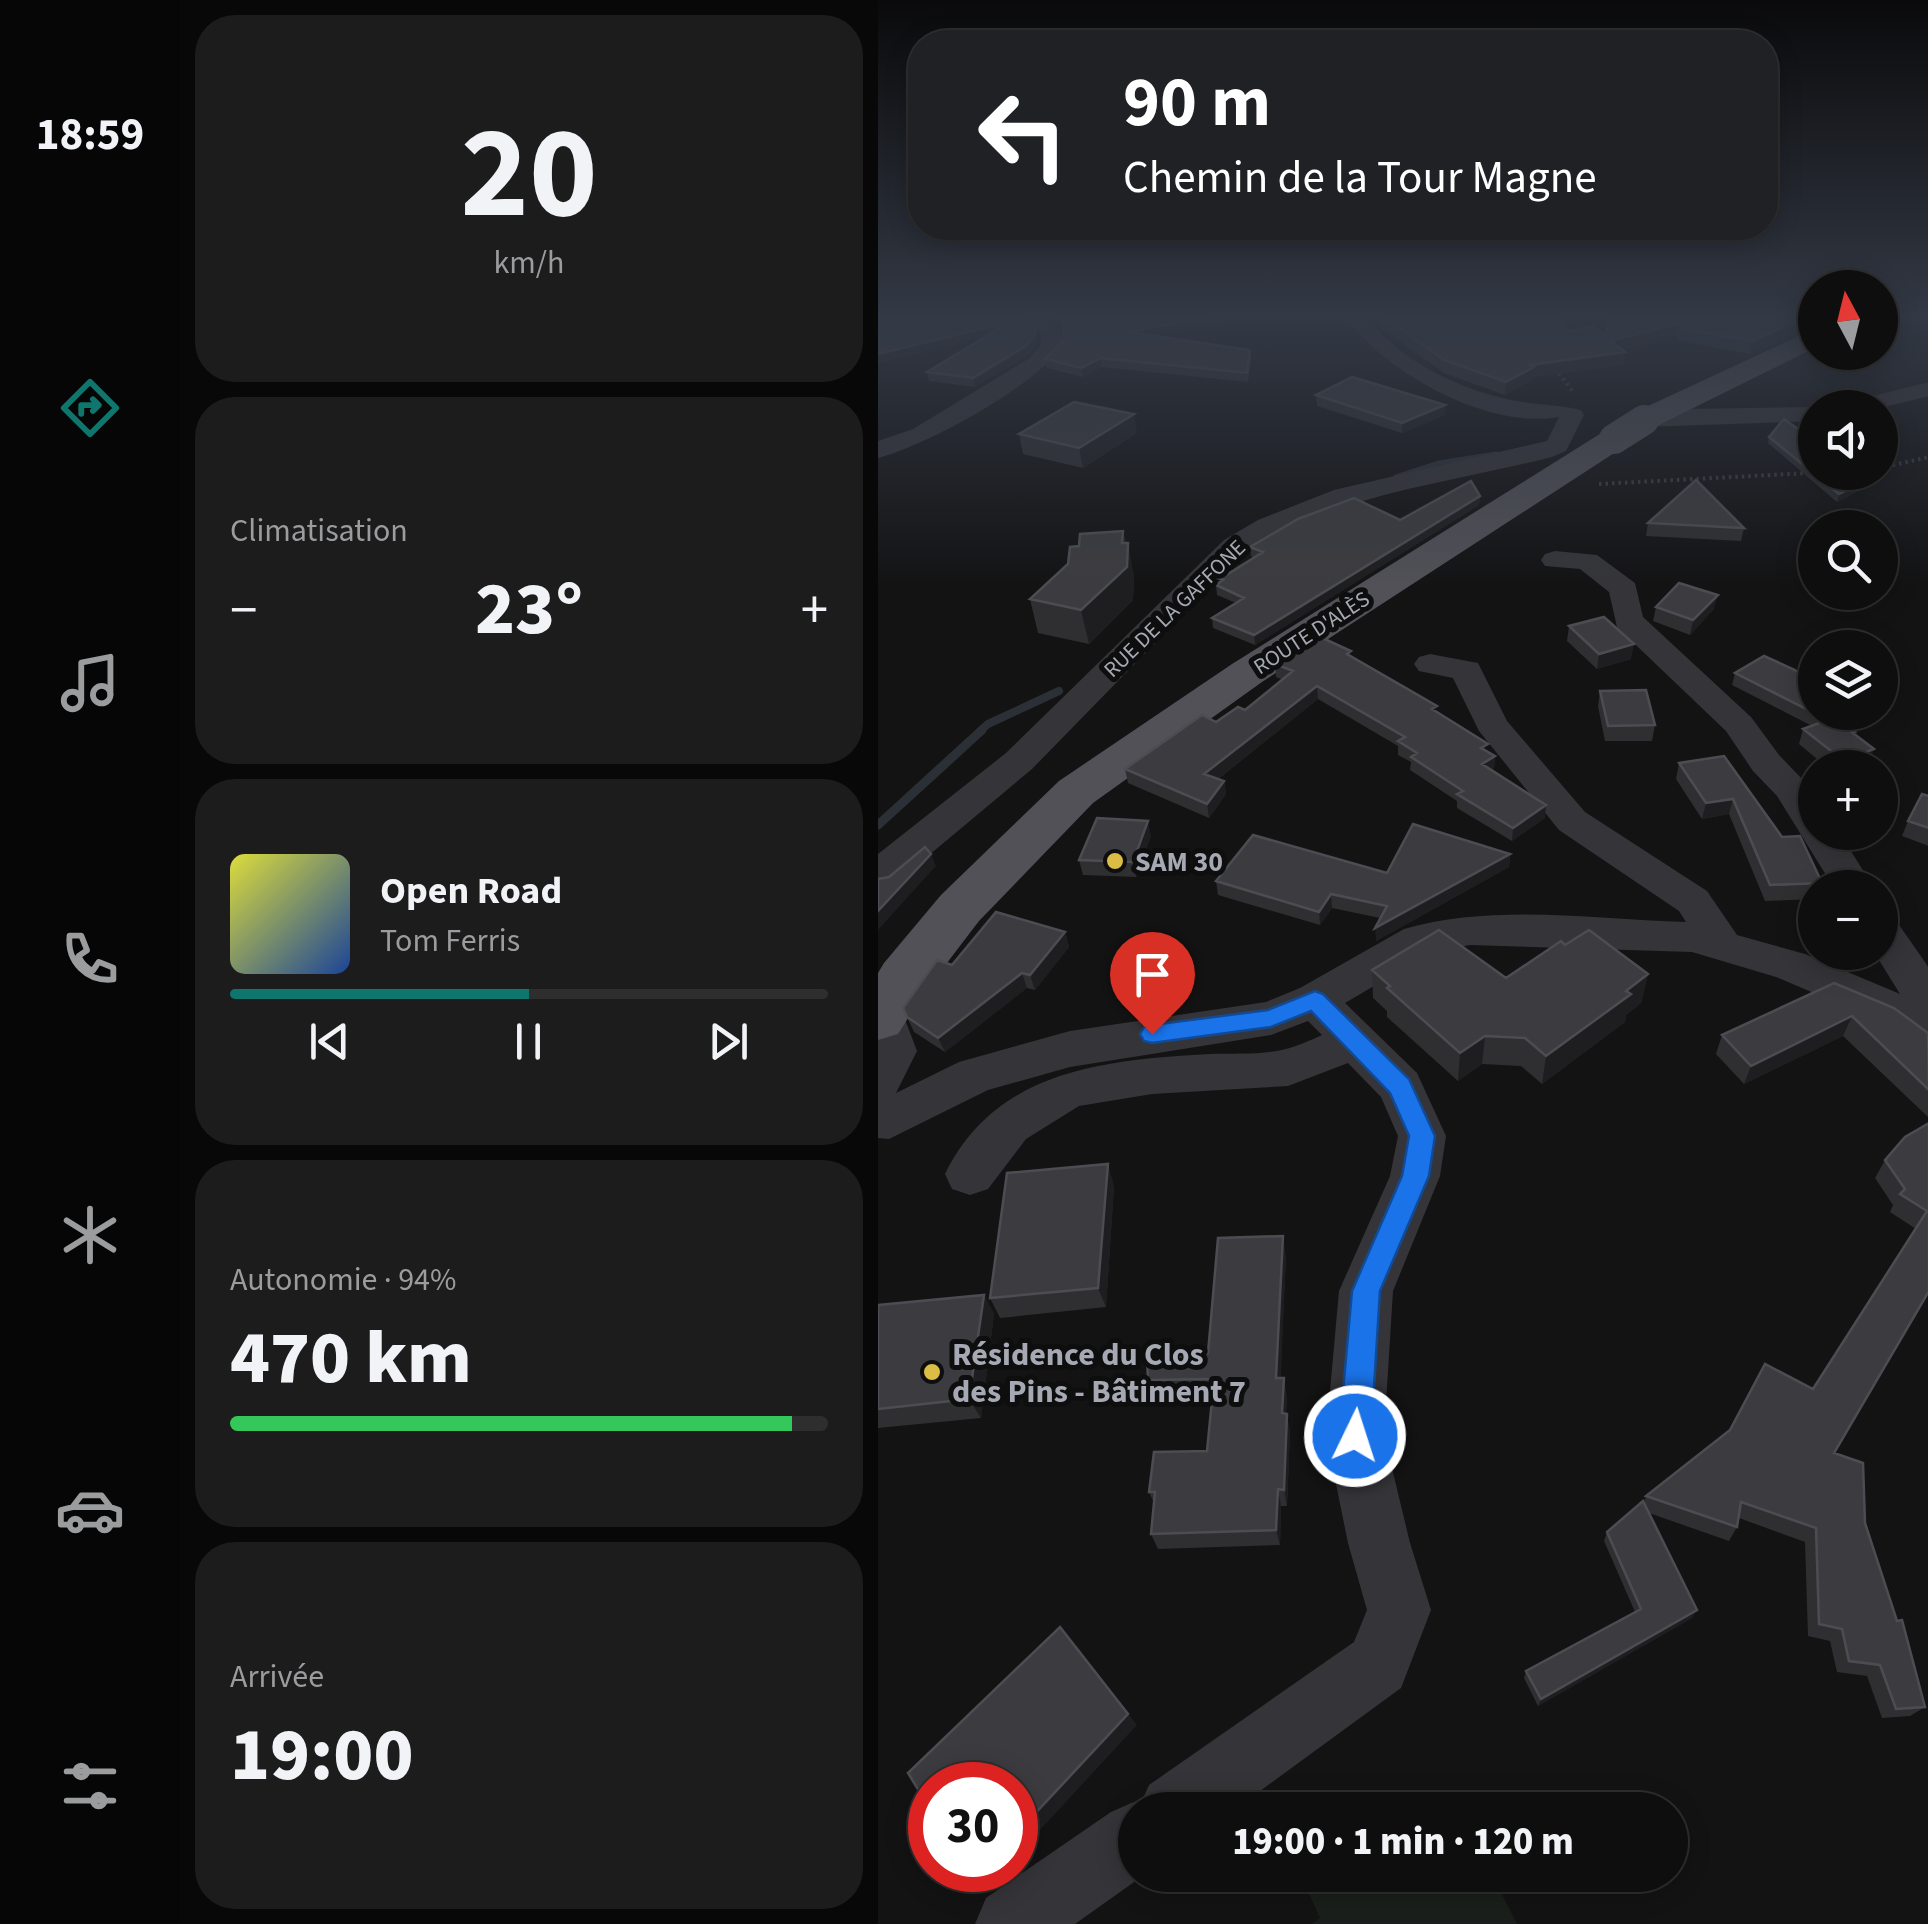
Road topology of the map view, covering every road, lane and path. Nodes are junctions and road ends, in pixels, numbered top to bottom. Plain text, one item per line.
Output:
1 (966, 407) edge
2 (1505, 407) edge
3 (1588, 407) edge
4 (1607, 407) edge
5 (1592, 412) junction
6 (1798, 415) edge
7 (878, 450) edge
8 (1928, 457) edge
9 (1898, 464) edge
10 (1562, 472) junction
11 (1798, 473) edge
12 (1555, 560) dead end
13 (1430, 664) dead end
14 (1798, 800) edge
15 (878, 876) edge
16 (1723, 946) junction
17 (1898, 956) edge
18 (1315, 1000) junction
19 (1928, 1003) edge
20 (880, 1016) edge
21 (1928, 1025) edge
22 (1355, 1041) junction
23 (878, 1083) edge
24 (878, 1118) edge
25 (970, 1174) dead end
26 (1199, 1792) edge
27 (1118, 1850) edge
28 (1012, 1924) edge

1 - 7 street
2 - 5 street
3 - 5 path
4 - 5 main road, ROUTE D'ALÈS
5 - 6 street
5 - 10 main road, ROUTE D'ALÈS
5 - 15 street, RUE DE LA GAFFONE
8 - 9 path
10 - 11 path
10 - 20 main road, ROUTE D'ALÈS
12 - 14 street
13 - 16 street
16 - 18 street
16 - 21 street
17 - 19 street
18 - 22 street
18 - 24 street
20 - 23 street
22 - 25 street
22 - 26 street
27 - 28 street

